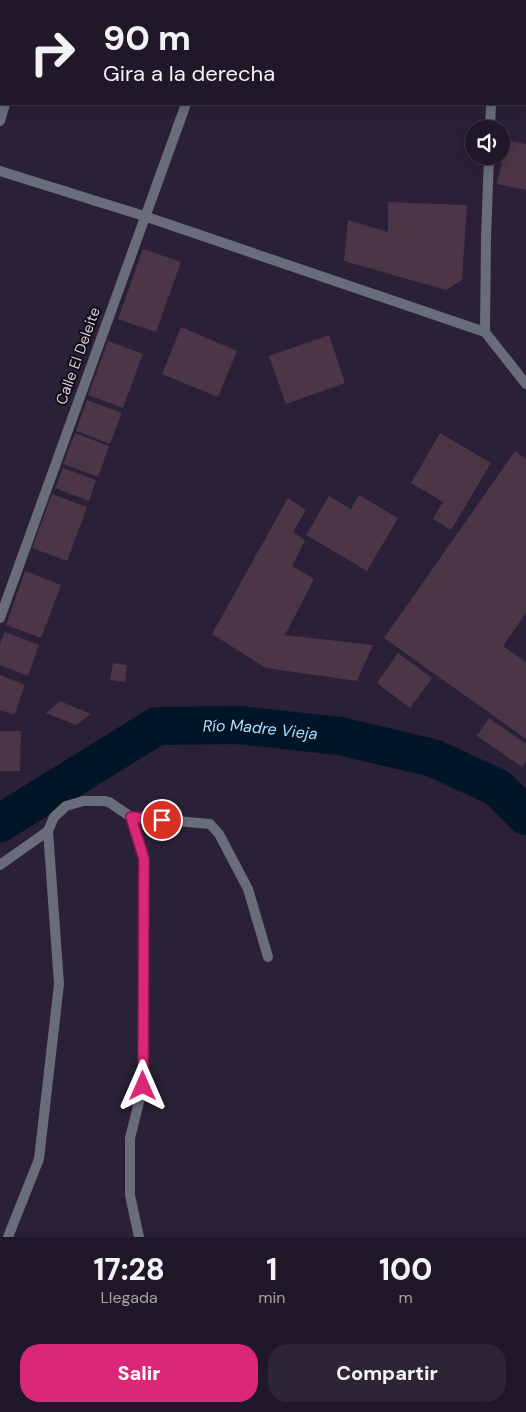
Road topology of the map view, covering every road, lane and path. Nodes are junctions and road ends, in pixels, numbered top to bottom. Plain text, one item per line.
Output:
1 (6, 105) edge
2 (186, 105) edge
3 (491, 105) edge
4 (490, 120) edge
5 (0, 121) edge
6 (489, 165) edge
7 (0, 171) edge
8 (144, 216) junction
9 (486, 332) junction
10 (526, 384) edge
11 (0, 618) edge
12 (131, 817) junction
13 (48, 831) junction
14 (0, 865) edge
15 (268, 957) dead end
16 (8, 1237) edge
17 (138, 1237) edge

1 - 5 street
2 - 8 street, Calle El Deleite
3 - 4 street
6 - 9 street
7 - 8 street
8 - 9 street
8 - 11 street, Calle El Deleite
9 - 10 street
12 - 13 street
12 - 15 street
12 - 17 street
13 - 14 street
13 - 16 street

